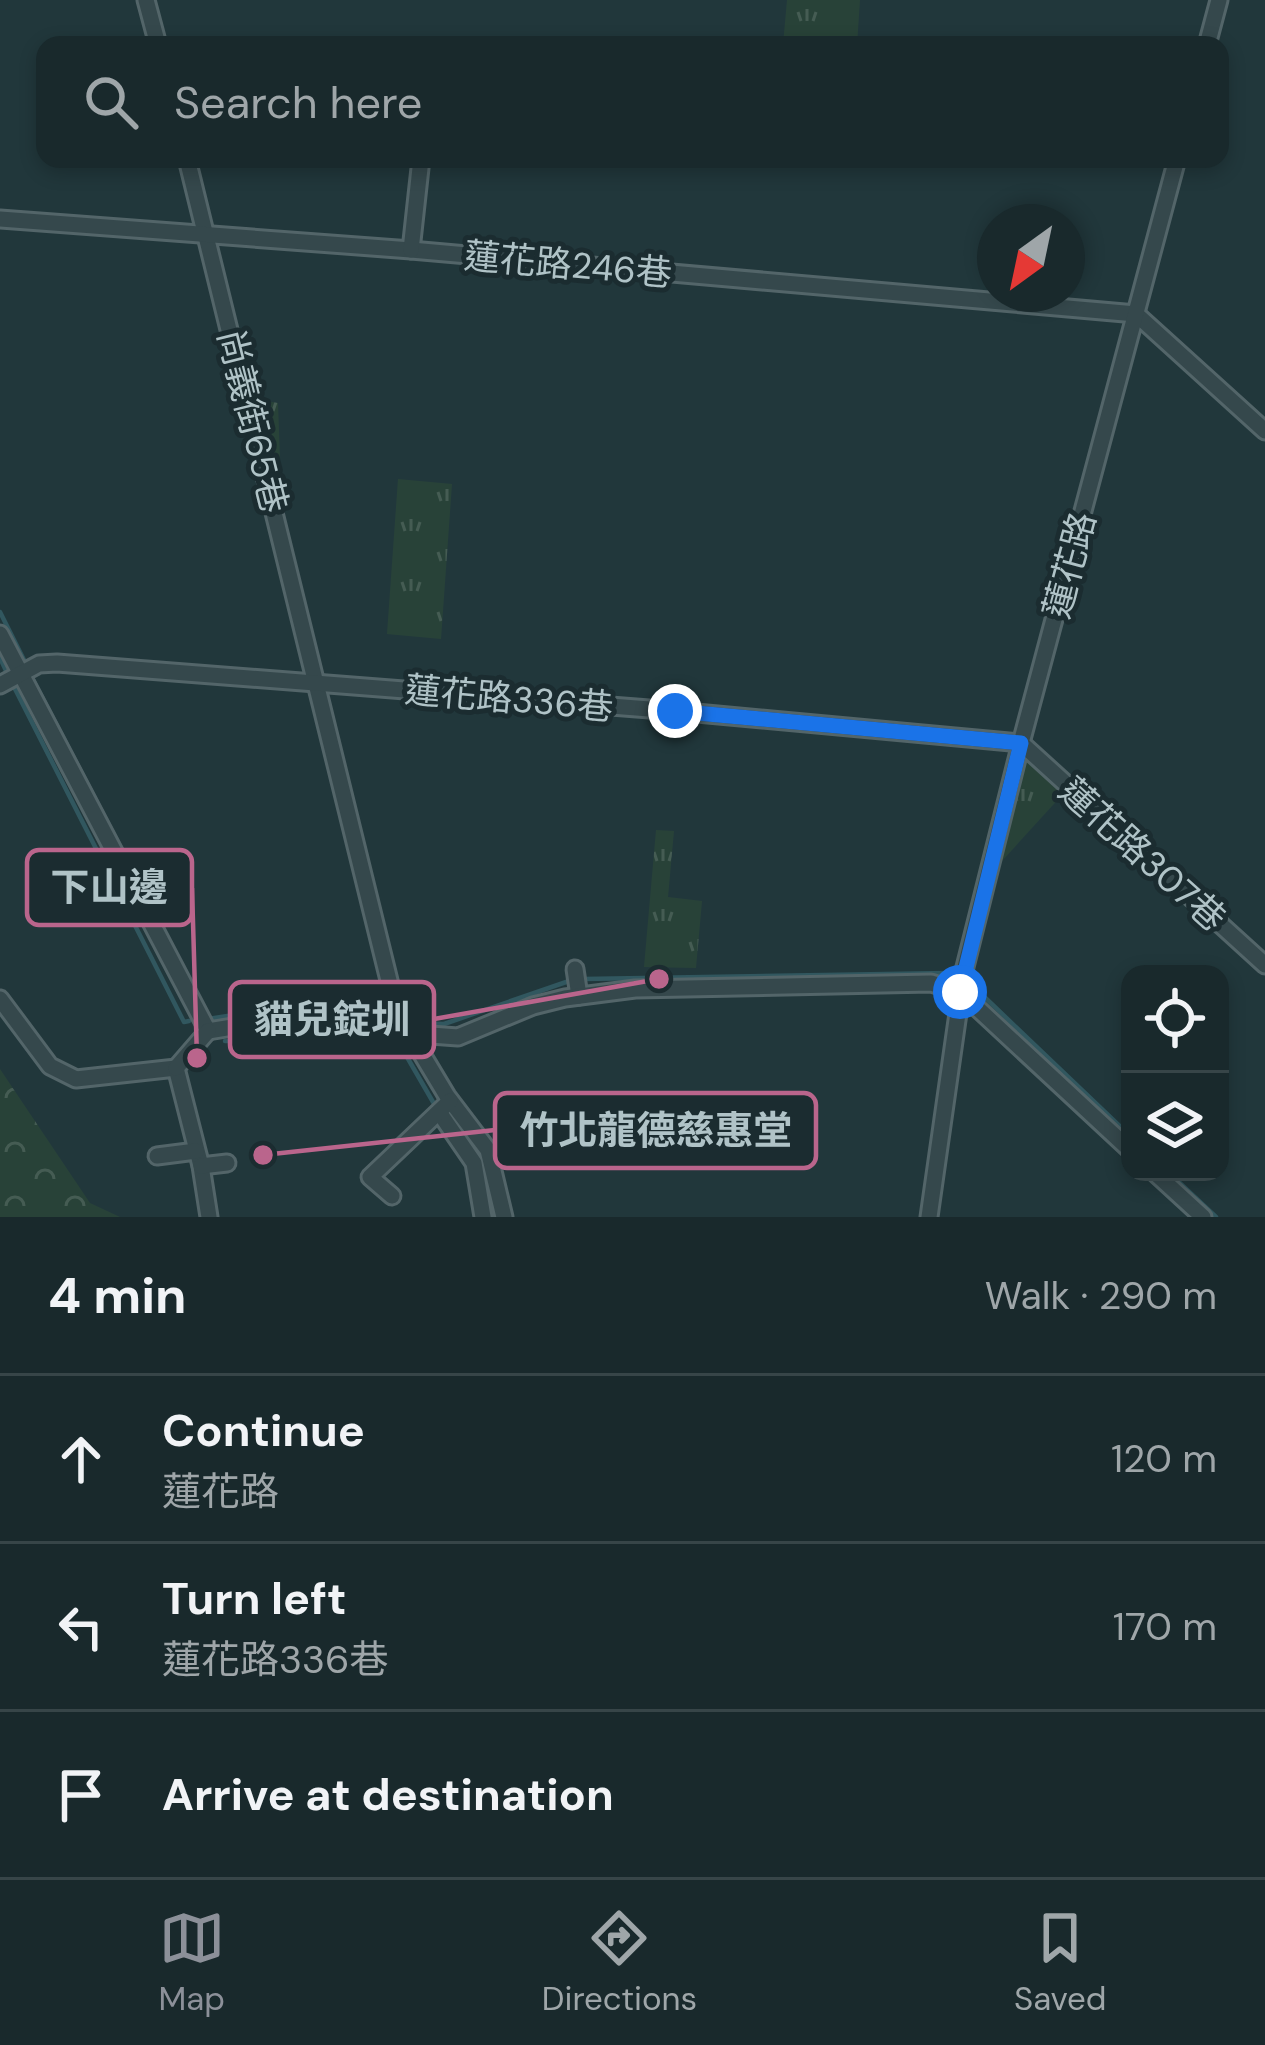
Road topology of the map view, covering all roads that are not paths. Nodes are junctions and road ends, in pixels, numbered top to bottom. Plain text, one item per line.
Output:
1 (146, 0) edge
2 (1219, 0) edge
3 (156, 36) edge
4 (1209, 36) edge
5 (189, 168) edge
6 (420, 168) edge
7 (1175, 168) edge
8 (0, 220) edge
9 (207, 234) junction
10 (411, 250) junction
11 (1136, 314) junction
12 (1265, 431) edge
13 (0, 634) edge
14 (20, 673) junction
15 (319, 683) junction
16 (1, 684) edge
17 (1021, 743) junction
18 (1265, 965) edge
19 (575, 969) dead end
20 (960, 992) junction
21 (579, 996) junction
22 (0, 999) edge
23 (208, 1031) junction
24 (404, 1035) junction
25 (176, 1068) junction
26 (445, 1106) junction
27 (1121, 1142) edge
28 (157, 1156) dead end
29 (198, 1159) junction
30 (227, 1163) dead end
31 (1164, 1181) edge
32 (392, 1196) dead end
33 (478, 1215) edge
34 (209, 1217) edge
35 (504, 1217) edge
36 (929, 1217) edge
37 (1203, 1217) edge

1 - 3 street
2 - 4 street
5 - 9 street, 尚義街65巷
6 - 10 street
7 - 11 street, 蓮花路
8 - 9 street, 蓮花路246巷
9 - 10 street, 蓮花路246巷
9 - 15 street, 尚義街65巷
10 - 11 street, 蓮花路246巷
11 - 12 street
11 - 17 street, 蓮花路
13 - 14 street
14 - 15 street, 蓮花路336巷
14 - 16 street, 蓮花路336巷
14 - 23 street
15 - 17 street, 蓮花路336巷
15 - 24 street, 尚義街65巷
17 - 18 street, 蓮花路307巷
17 - 20 street, 蓮花路
19 - 21 street
20 - 21 street
20 - 27 street
20 - 36 street
21 - 24 street
22 - 25 street
23 - 24 street
23 - 25 street
24 - 26 street
25 - 29 street
26 - 32 street
26 - 33 street
26 - 35 street
28 - 29 street
29 - 30 street
29 - 34 street
31 - 37 street

